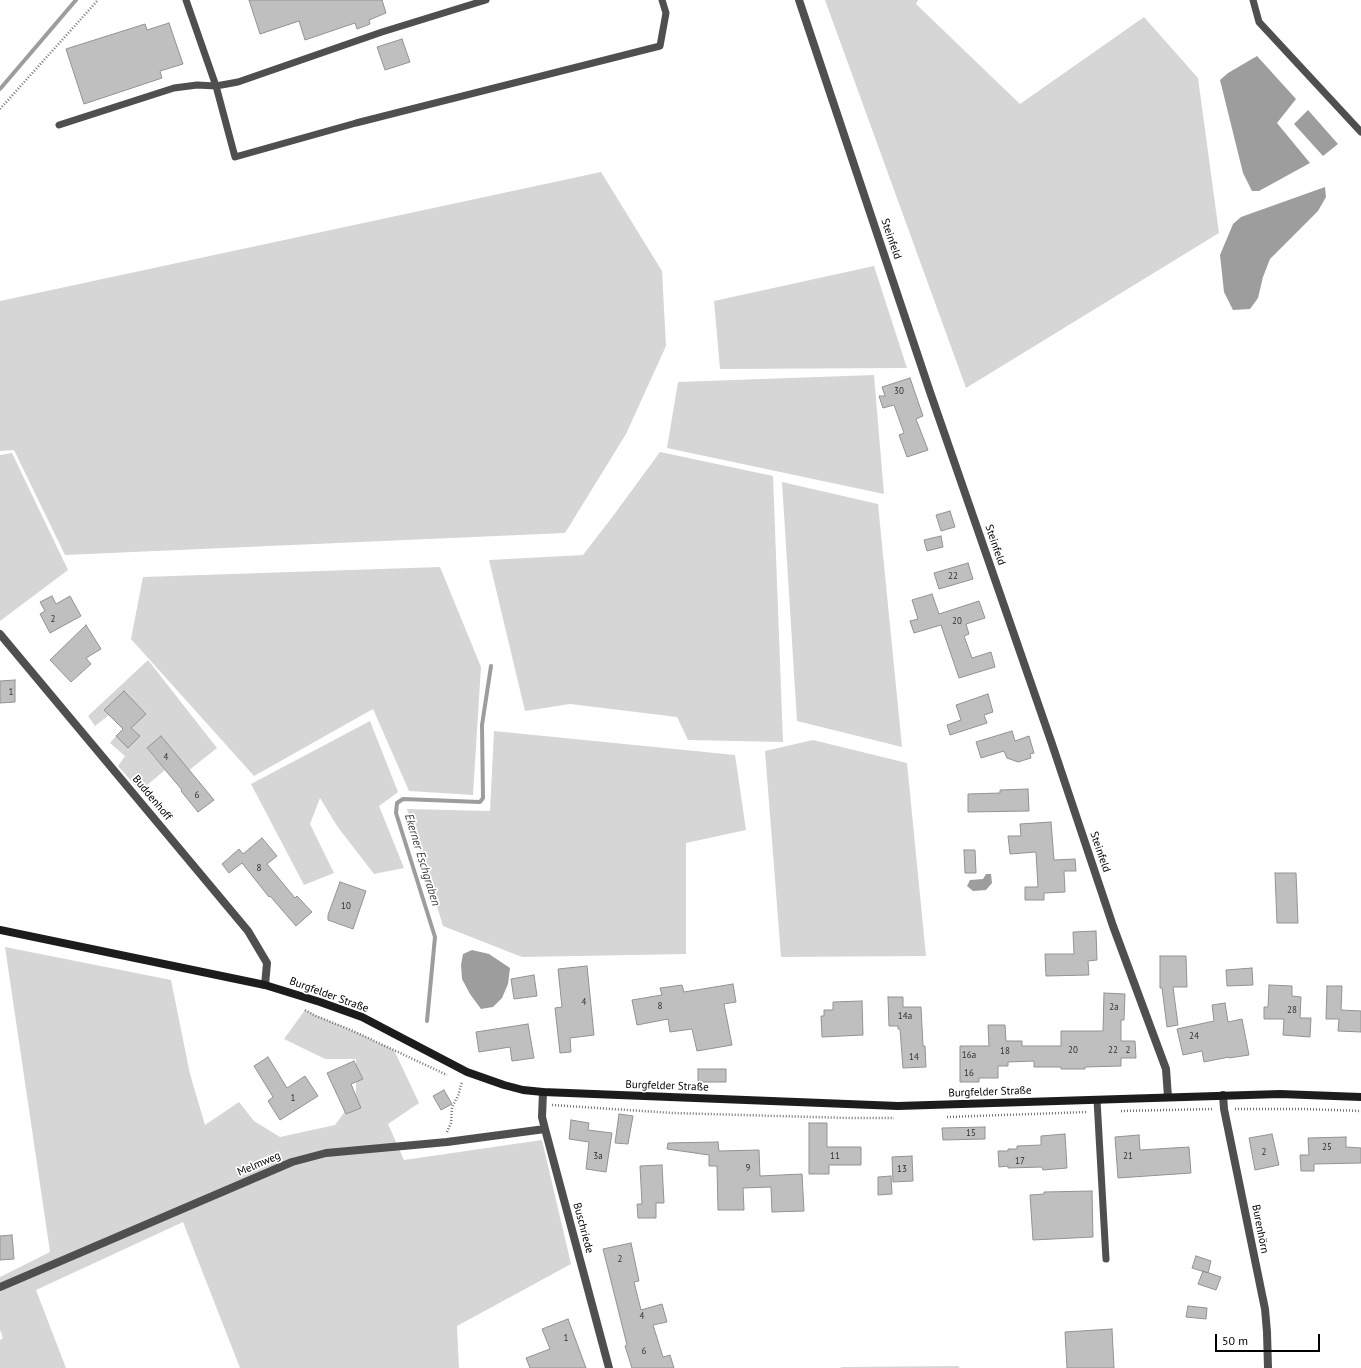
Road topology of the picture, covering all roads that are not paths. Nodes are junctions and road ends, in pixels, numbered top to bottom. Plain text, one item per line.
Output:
1 (186, 0) edge
2 (486, 0) edge
3 (662, 0) edge
4 (799, 0) edge
5 (1253, 0) edge
6 (476, 1) edge
7 (216, 86) junction
8 (59, 125) dead end
9 (1361, 132) edge
10 (0, 634) edge
11 (0, 930) edge
12 (265, 985) junction
13 (543, 1092) junction
14 (1223, 1095) junction
15 (1168, 1097) junction
16 (1361, 1097) edge
17 (1097, 1100) junction
18 (545, 1129) junction
19 (1106, 1259) dead end
20 (0, 1287) edge
21 (609, 1368) edge
22 (1268, 1368) edge

1 - 7 lane
2 - 6 lane
3 - 7 lane
4 - 15 street, Steinfeld
5 - 9 lane
6 - 7 lane
7 - 8 lane
10 - 12 street, Buddenhoff
11 - 12 street, Burgfelder Straße
12 - 13 street, Burgfelder Straße
13 - 17 street, Burgfelder Straße
13 - 18 street, Buschriede
14 - 15 street, Burgfelder Straße
14 - 16 street, Burgfelder Straße
14 - 22 street, Burenhörn
15 - 17 street, Burgfelder Straße
17 - 19 lane
18 - 20 street, Melmweg
18 - 21 street, Buschriede

